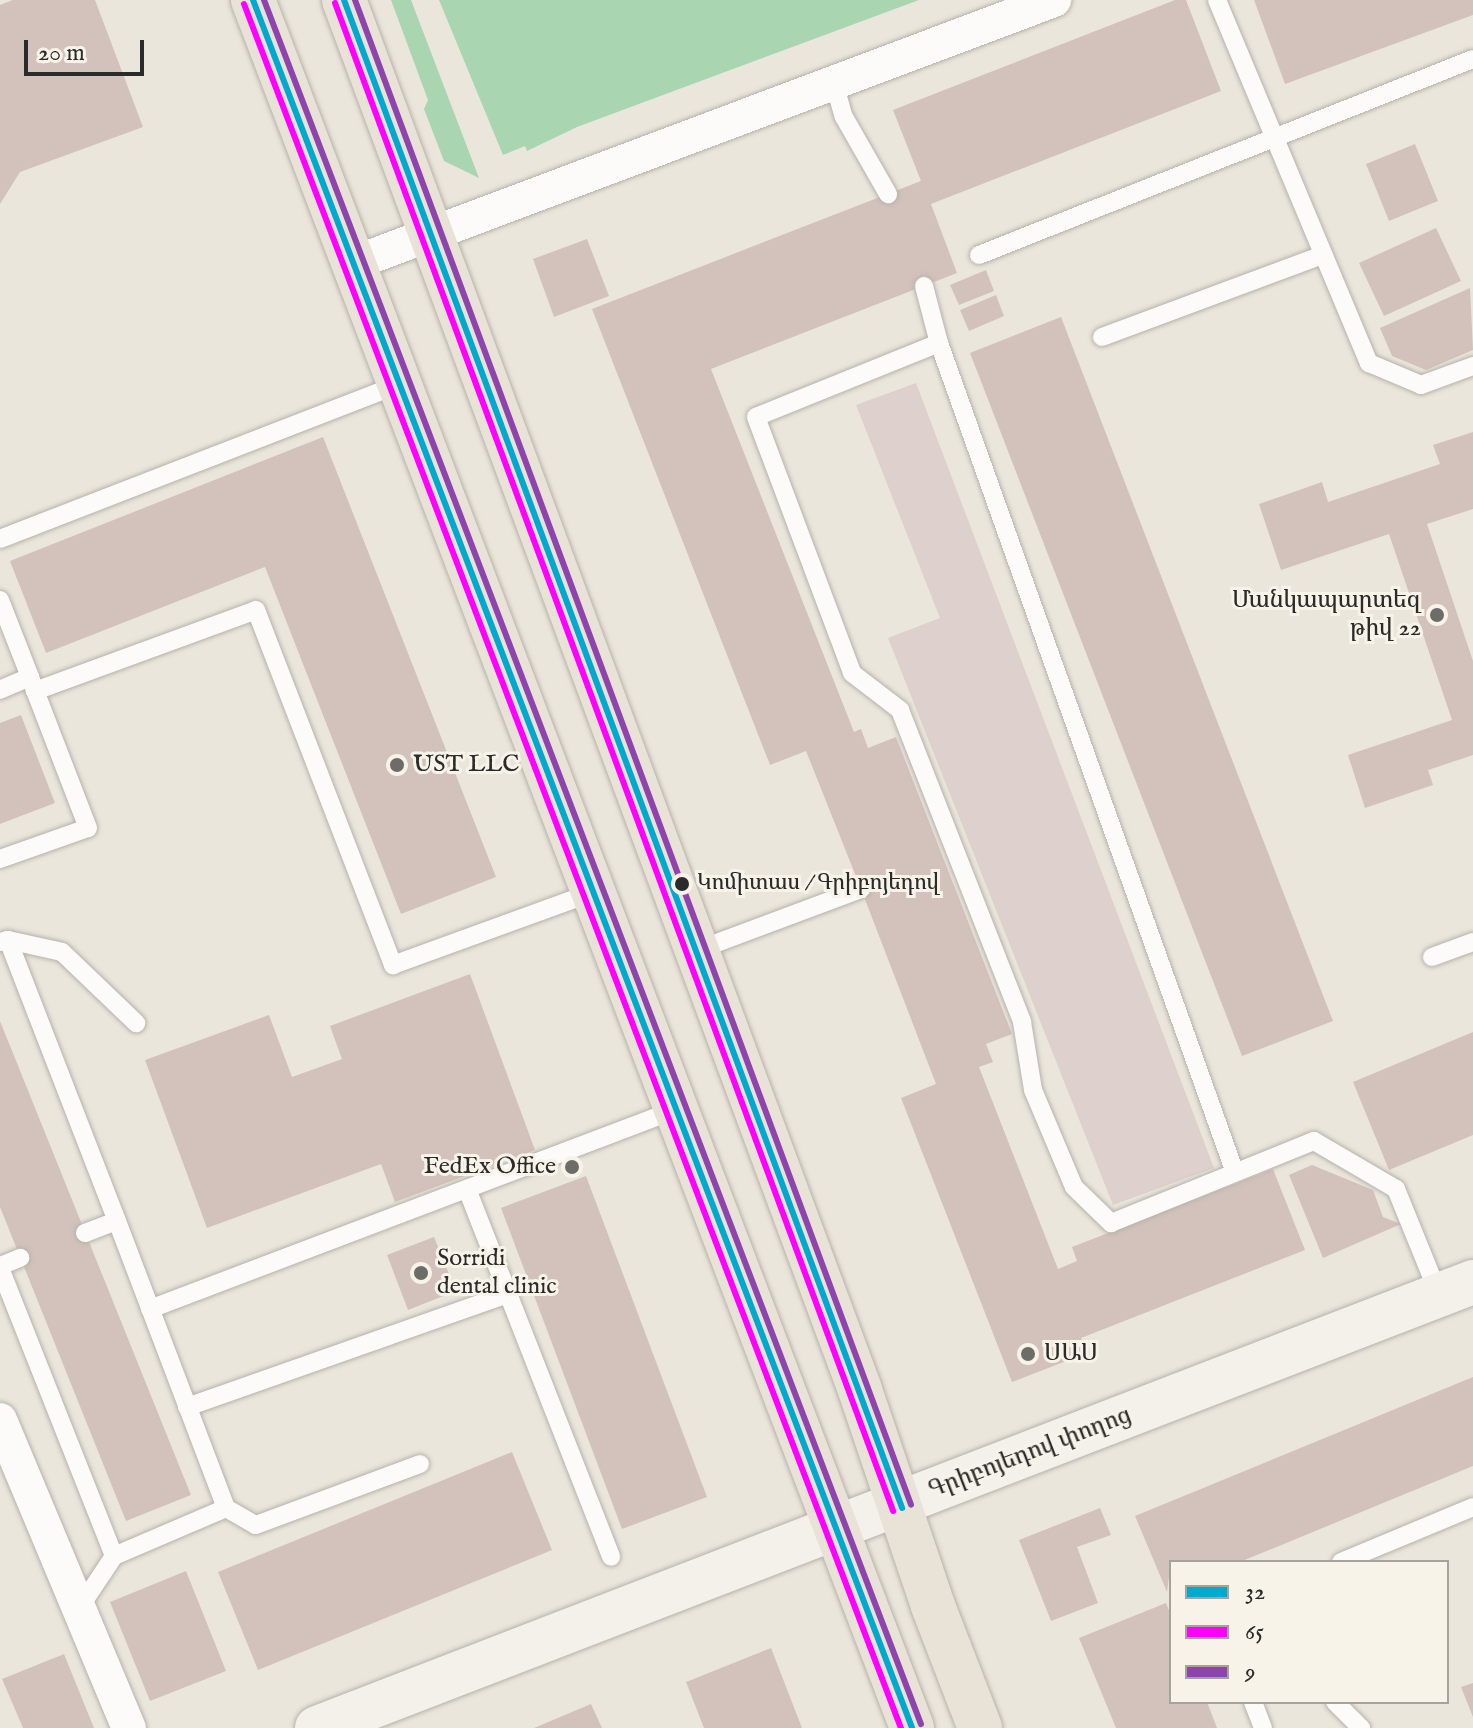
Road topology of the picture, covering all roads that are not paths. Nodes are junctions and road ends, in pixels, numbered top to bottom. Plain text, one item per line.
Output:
1 (253, 0) edge
2 (344, 0) edge
3 (1054, 0) edge
4 (1217, 0) edge
5 (1473, 59) edge
6 (834, 83) junction
7 (1275, 140) junction
8 (888, 194) dead end
9 (431, 231) junction
10 (979, 255) dead end
11 (1323, 255) junction
12 (354, 263) junction
13 (924, 286) dead end
14 (1102, 337) dead end
15 (940, 347) junction
16 (1473, 366) edge
17 (400, 384) junction
18 (0, 539) edge
19 (0, 600) edge
20 (33, 684) junction
21 (0, 690) edge
22 (0, 859) edge
23 (861, 889) dead end
24 (594, 892) junction
25 (4, 941) edge
26 (1473, 942) edge
27 (698, 950) junction
28 (1432, 957) dead end
29 (136, 1023) dead end
30 (677, 1109) junction
31 (1234, 1170) junction
32 (467, 1189) junction
33 (117, 1221) junction
34 (85, 1233) dead end
35 (20, 1258) dead end
36 (0, 1267) edge
37 (508, 1294) junction
38 (1462, 1296) edge
39 (150, 1309) junction
40 (187, 1407) junction
41 (0, 1420) edge
42 (420, 1464) dead end
43 (1473, 1507) edge
44 (226, 1508) junction
45 (905, 1515) junction
46 (841, 1540) junction
47 (114, 1556) junction
48 (611, 1557) dead end
49 (1346, 1560) edge
50 (80, 1607) junction
51 (1254, 1704) edge
52 (1337, 1704) edge
53 (129, 1728) edge
54 (317, 1728) edge
55 (388, 1728) edge
56 (912, 1728) edge
57 (980, 1728) edge
58 (1263, 1728) edge
59 (1361, 1728) edge

1 - 12 main road
2 - 9 main road
3 - 6 street
4 - 7 lane
5 - 7 lane
6 - 8 lane
6 - 9 street
7 - 10 lane
7 - 11 lane
9 - 12 street
9 - 27 main road
11 - 14 lane
11 - 16 lane
12 - 17 main road
13 - 15 lane
15 - 31 lane
15 - 31 lane
17 - 18 lane
17 - 24 main road
19 - 20 lane
20 - 21 lane
20 - 22 lane
20 - 24 lane
23 - 27 lane
24 - 30 main road
25 - 29 lane
25 - 33 lane
26 - 28 lane
27 - 45 main road
30 - 32 lane
30 - 46 main road
31 - 38 lane
32 - 37 lane
32 - 39 lane
33 - 34 lane
33 - 39 lane
35 - 36 lane
36 - 47 lane
37 - 40 lane
37 - 48 lane
38 - 45 street, Գրիբոյեդով փողոց
39 - 40 lane
40 - 44 lane
41 - 50 street
42 - 44 lane
43 - 49 lane
44 - 47 lane
45 - 46 street, Գրիբոյեդով փողոց
45 - 57 main road
46 - 54 street, Գրիբոյեդով փողոց
46 - 55 street, Գրիբոյեդով փողոց
46 - 56 main road
47 - 50 lane
50 - 53 street
51 - 58 lane
52 - 59 lane

